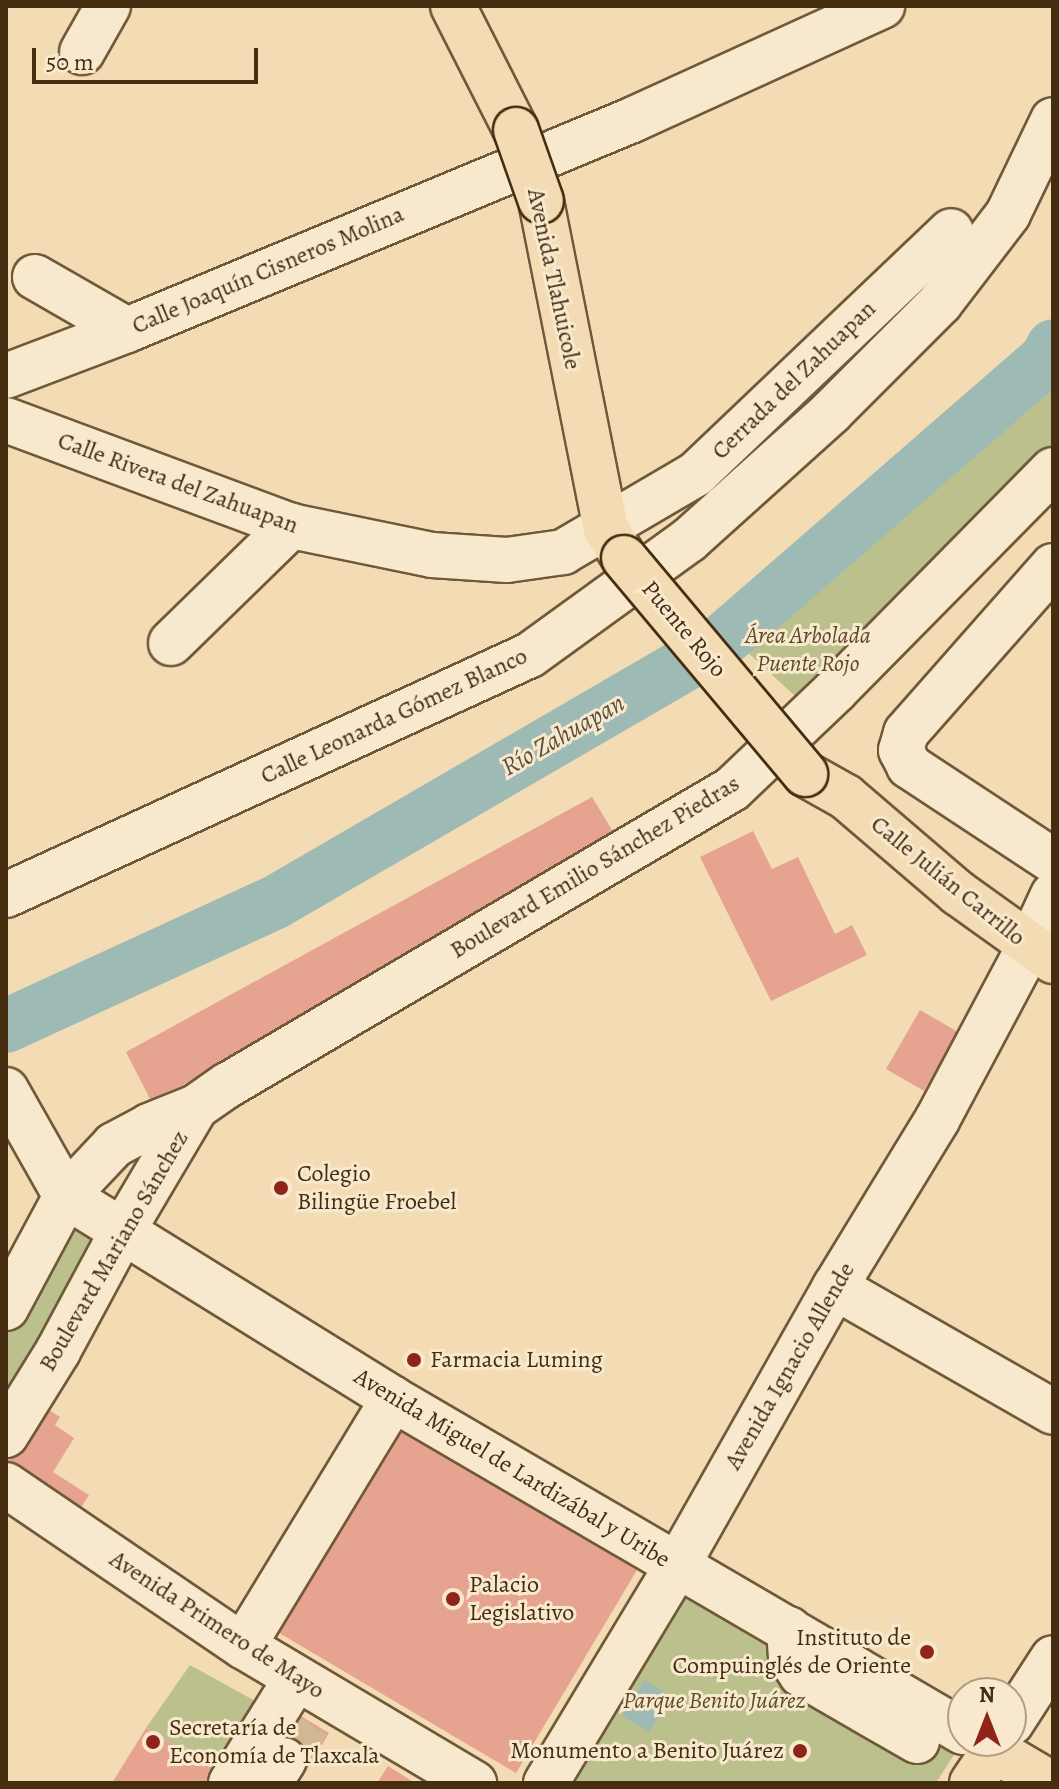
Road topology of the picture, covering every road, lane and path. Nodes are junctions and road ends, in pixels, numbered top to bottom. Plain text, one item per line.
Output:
1 (108, 6) edge
2 (453, 6) edge
3 (882, 6) edge
4 (82, 52) dead end
5 (1053, 120) edge
6 (529, 164) junction
7 (951, 231) dead end
8 (35, 277) dead end
9 (127, 330) junction
10 (6, 376) edge
11 (6, 420) edge
12 (1053, 470) edge
13 (291, 526) junction
14 (627, 536) junction
15 (1053, 566) edge
16 (171, 643) dead end
17 (814, 764) joint
18 (1053, 861) edge
19 (6, 895) edge
20 (1053, 895) edge
21 (1041, 954) edge
22 (6, 1090) edge
23 (196, 1107) junction
24 (66, 1196) junction
25 (122, 1232) junction
26 (835, 1287) junction
27 (6, 1308) edge
28 (393, 1399) junction
29 (1053, 1412) edge
30 (6, 1435) edge
31 (6, 1485) edge
32 (677, 1566) junction
33 (789, 1629) junction
34 (243, 1646) junction
35 (1053, 1658) edge
36 (1027, 1692) edge
37 (310, 1699) junction
38 (947, 1722) edge
39 (917, 1741) dead end
40 (1007, 1757) edge
41 (263, 1773) edge
42 (474, 1783) edge
43 (546, 1783) edge
44 (1050, 1783) edge

1 - 4 street
2 - 6 main road, Avenida Tlahuicole
3 - 6 street, Calle Joaquín Cisneros Molina
5 - 19 street, Calle Leonarda Gómez Blanco
6 - 9 street, Calle Joaquín Cisneros Molina
6 - 14 main road, Avenida Tlahuicole
7 - 14 street, Cerrada del Zahuapan
8 - 9 street
9 - 10 street, Calle Joaquín Cisneros Molina
11 - 13 street, Calle Rivera del Zahuapan
12 - 23 street, Boulevard Emilio Sánchez Piedras
13 - 14 street, Calle Rivera del Zahuapan
13 - 16 street
14 - 17 main road, Puente Rojo, bridge
15 - 18 street
17 - 21 main road, Calle Julián Carrillo
20 - 21 street, Avenida Ignacio Allende
21 - 26 street, Avenida Ignacio Allende
22 - 24 street
23 - 24 street, Boulevard Mariano Sánchez
23 - 25 street, Boulevard Mariano Sánchez
24 - 25 street, Avenida Miguel de Lardizábal y Uribe
24 - 27 street, Boulevard Mariano Sánchez
25 - 28 street, Avenida Miguel de Lardizábal y Uribe
25 - 30 street, Boulevard Mariano Sánchez
26 - 29 street
26 - 32 street, Avenida Ignacio Allende
28 - 32 street, Avenida Miguel de Lardizábal y Uribe
28 - 34 street
31 - 34 street, Avenida Primero de Mayo
32 - 33 street, Avenida Miguel de Lardizábal y Uribe
32 - 43 street, Avenida Ignacio Allende
33 - 38 street, Avenida Miguel de Lardizábal y Uribe
33 - 39 street
34 - 37 street, Avenida Primero de Mayo
35 - 36 street
37 - 41 street
37 - 42 street, Avenida Primero de Mayo
40 - 44 main road, Avenida Miguel de Lardizábal y Uribe

